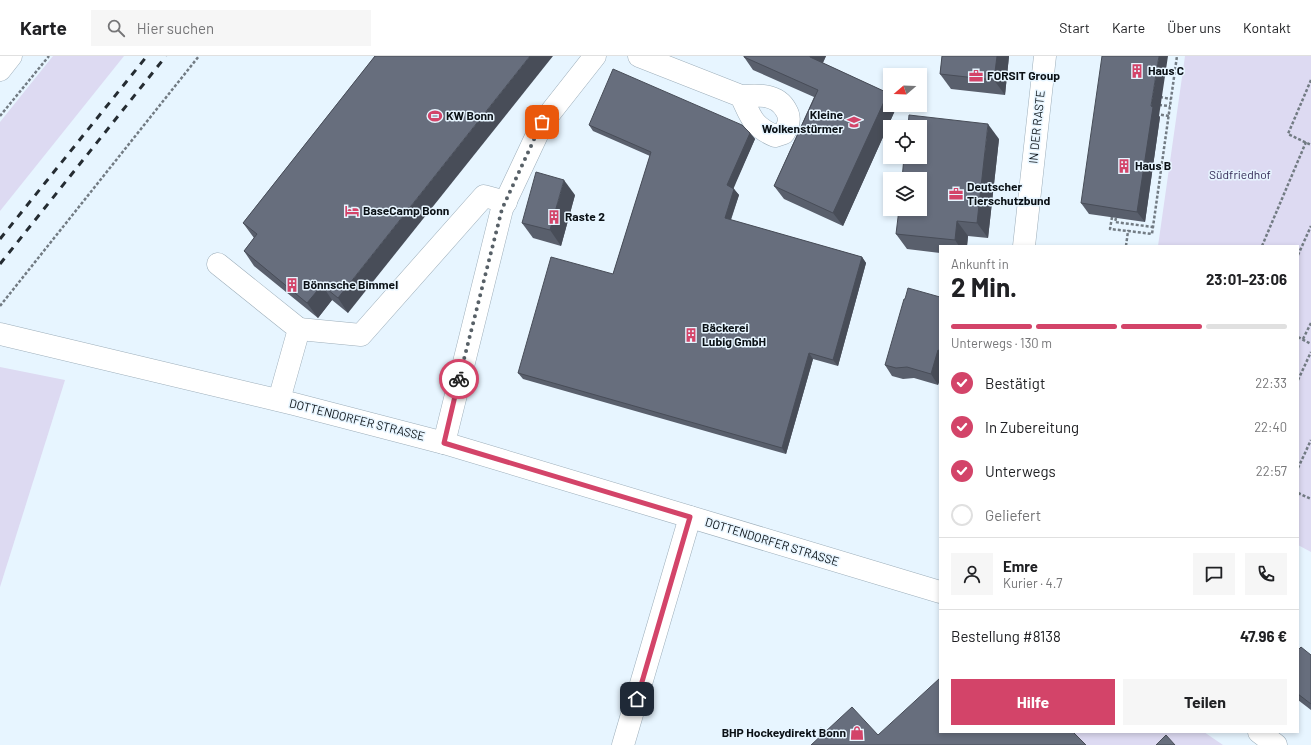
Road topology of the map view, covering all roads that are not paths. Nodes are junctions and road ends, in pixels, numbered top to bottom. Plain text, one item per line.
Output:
1 (11, 56) edge
2 (595, 56) edge
3 (639, 56) edge
4 (1045, 56) edge
5 (0, 70) edge
6 (741, 96) dead end
7 (506, 202) junction
8 (1024, 245) edge
9 (218, 264) dead end
10 (299, 328) junction
11 (0, 334) edge
12 (279, 400) junction
13 (444, 443) junction
14 (690, 517) junction
15 (939, 592) edge
16 (1260, 733) edge
17 (623, 745) edge
18 (1276, 745) edge

1 - 5 main road
2 - 7 main road
3 - 6 main road
4 - 8 main road, IN DER RASTE
7 - 10 main road
7 - 13 main road
9 - 10 main road
10 - 12 main road
11 - 12 main road, DOTTENDORFER STRASSE
12 - 13 main road, DOTTENDORFER STRASSE
13 - 14 main road, DOTTENDORFER STRASSE
14 - 15 main road, DOTTENDORFER STRASSE
14 - 17 main road
16 - 18 main road

